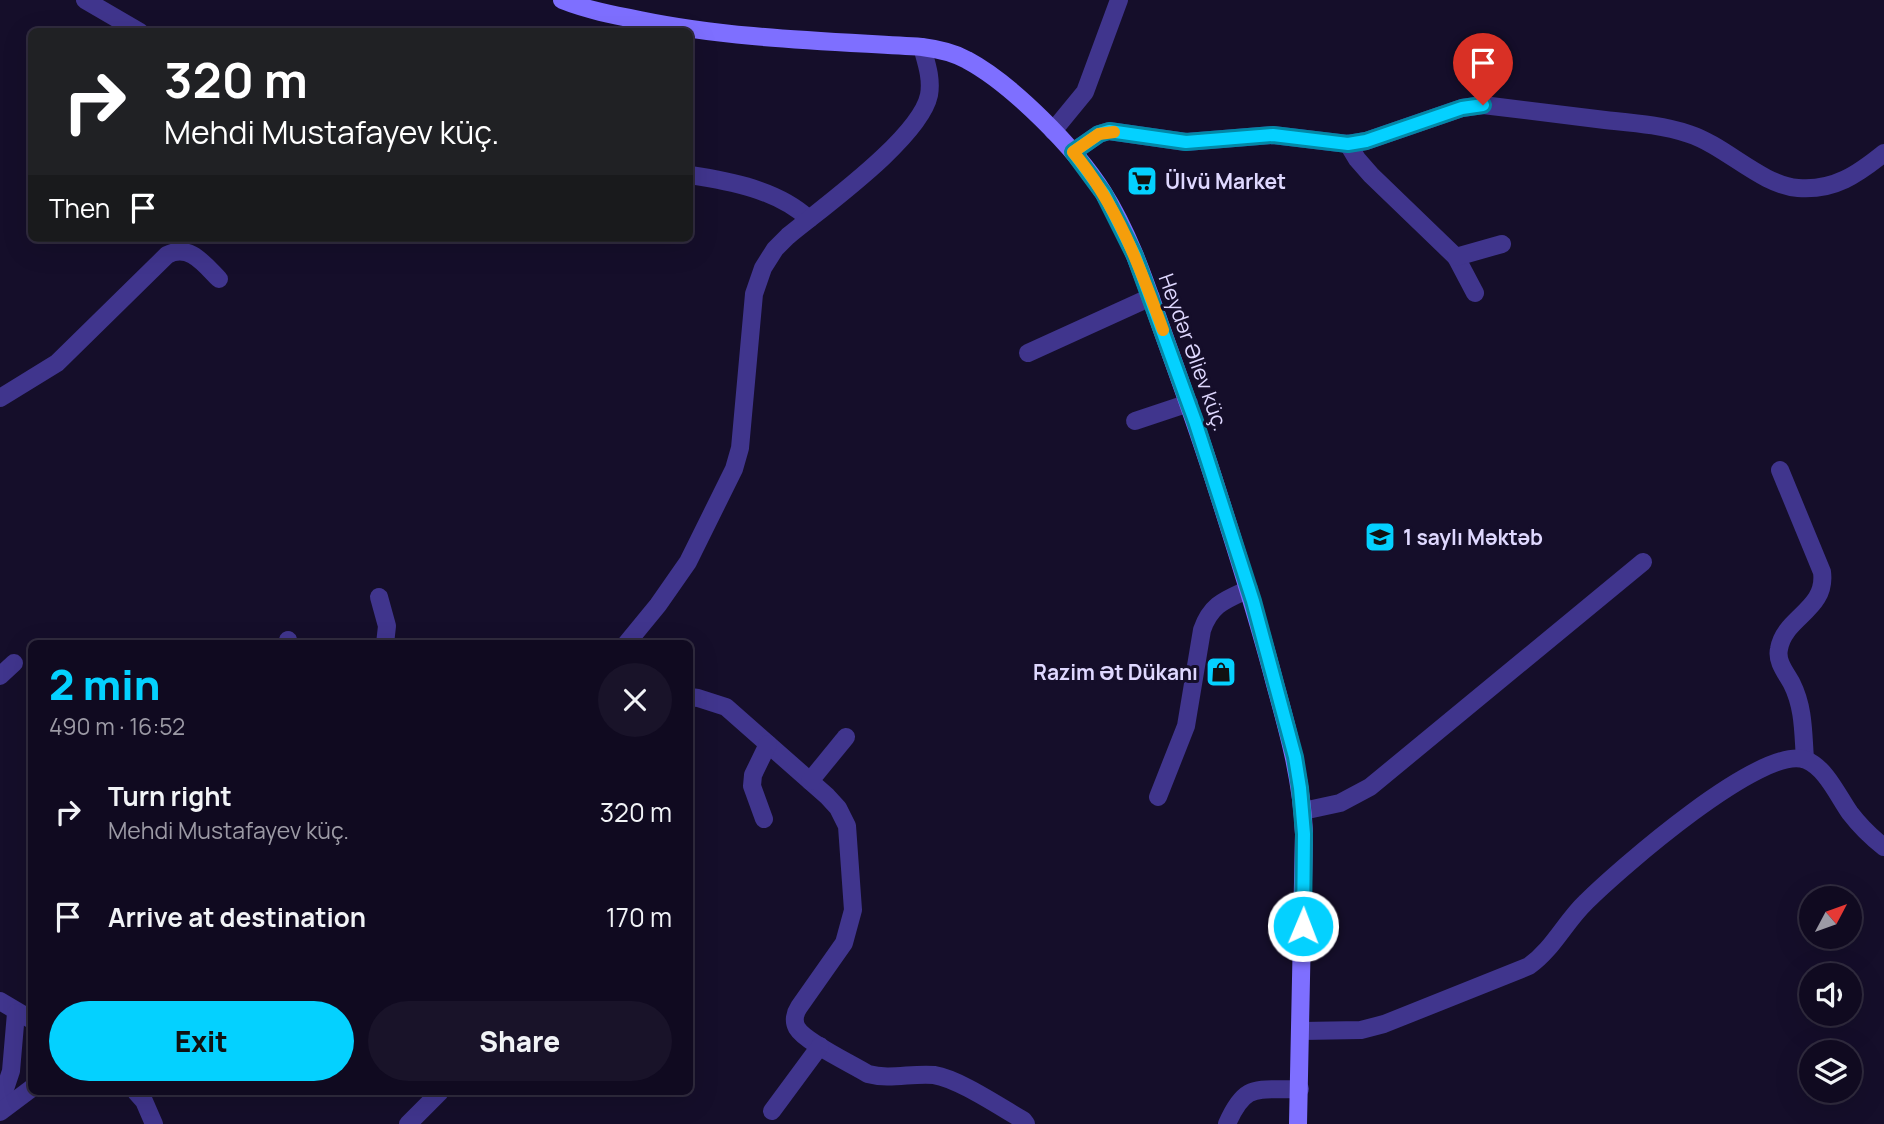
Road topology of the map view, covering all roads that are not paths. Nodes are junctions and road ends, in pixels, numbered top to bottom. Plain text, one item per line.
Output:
1 (85, 0) edge
2 (562, 0) edge
3 (1119, 0) edge
4 (596, 5) edge
5 (133, 28) edge
6 (682, 28) edge
7 (693, 30) edge
8 (922, 47) junction
9 (1053, 131) junction
10 (1348, 144) junction
11 (1073, 152) junction
12 (1884, 153) edge
13 (693, 175) edge
14 (809, 219) junction
15 (1502, 244) dead end
16 (1456, 257) junction
17 (219, 279) dead end
18 (1475, 293) dead end
19 (1151, 297) junction
20 (1028, 354) dead end
21 (0, 398) edge
22 (1188, 403) junction
23 (1135, 421) dead end
24 (1780, 470) dead end
25 (1643, 562) dead end
26 (1249, 589) junction
27 (380, 597) dead end
28 (386, 640) edge
29 (629, 640) edge
30 (14, 663) dead end
31 (0, 676) edge
32 (693, 697) edge
33 (846, 737) dead end
34 (768, 744) junction
35 (1805, 759) junction
36 (810, 781) junction
37 (1158, 797) dead end
38 (1303, 811) junction
39 (764, 819) dead end
40 (1884, 847) edge
41 (0, 1001) edge
42 (24, 1016) edge
43 (1302, 1031) junction
44 (820, 1046) junction
45 (1300, 1089) junction
46 (28, 1091) edge
47 (141, 1095) edge
48 (437, 1095) edge
49 (0, 1104) edge
50 (772, 1111) dead end
51 (0, 1112) edge
52 (154, 1124) edge
53 (408, 1124) edge
54 (1026, 1124) edge
55 (1227, 1124) edge
56 (1298, 1124) edge

1 - 5 street
2 - 4 main road, Heydər Əliev küç.
3 - 9 street
4 - 6 main road, Heydər Əliev küç.
7 - 8 main road, Heydər Əliev küç.
8 - 9 main road, Heydər Əliev küç.
8 - 14 street
9 - 11 main road, Heydər Əliev küç.
10 - 11 street
10 - 12 street
10 - 16 street
11 - 19 main road, Heydər Əliev küç.
13 - 14 street
14 - 29 street
15 - 16 street
16 - 18 street
17 - 21 street
19 - 20 street
19 - 22 main road, Heydər Əliev küç.
22 - 23 street
22 - 26 main road, Heydər Əliev küç.
24 - 35 street
25 - 38 street
26 - 37 street
26 - 38 main road, Heydər Əliev küç.
27 - 28 street
30 - 31 street
32 - 34 street
33 - 36 street
34 - 36 street
34 - 39 street
35 - 40 street
35 - 43 street
36 - 44 street
38 - 43 main road, Heydər Əliev küç.
41 - 42 street
42 - 49 street
43 - 45 main road, Heydər Əliev küç.
44 - 50 street
44 - 54 street
45 - 55 street
45 - 56 main road, Heydər Əliev küç.
46 - 51 street
47 - 52 street
48 - 53 street

